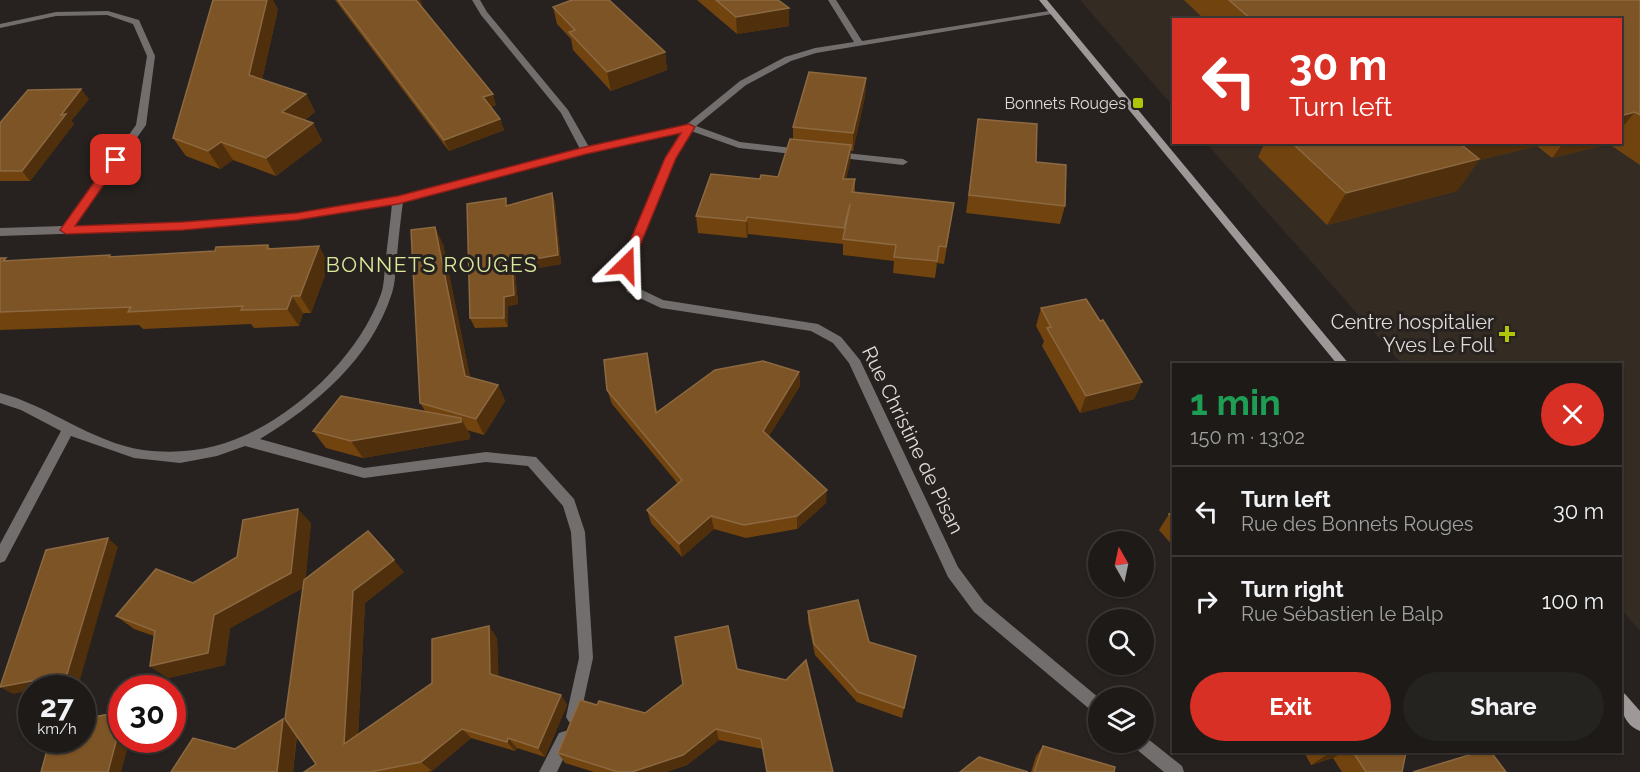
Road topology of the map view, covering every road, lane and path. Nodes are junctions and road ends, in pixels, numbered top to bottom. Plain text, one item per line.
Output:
1 (476, 0) edge
2 (832, 0) edge
3 (1043, 0) edge
4 (1052, 12) junction
5 (0, 26) edge
6 (859, 43) junction
7 (689, 127) junction
8 (585, 151) junction
9 (809, 153) edge
10 (821, 154) edge
11 (903, 162) dead end
12 (398, 200) junction
13 (66, 230) junction
14 (0, 232) edge
15 (1342, 363) edge
16 (0, 398) edge
17 (68, 429) junction
18 (246, 441) junction
19 (0, 557) edge
20 (1088, 698) edge
21 (1622, 701) edge
22 (1640, 723) edge
23 (1154, 753) edge
24 (547, 772) edge
25 (1176, 772) edge

1 - 8 street
2 - 6 street
3 - 4 street
4 - 6 street
4 - 15 street
5 - 13 street
6 - 7 street
7 - 8 street
7 - 9 street
7 - 20 street, Rue Christine de Pisan
8 - 12 street
10 - 11 street
12 - 13 street
12 - 18 street
13 - 14 street
16 - 17 street
17 - 18 street
17 - 19 street
18 - 24 street
21 - 22 street
23 - 25 street

